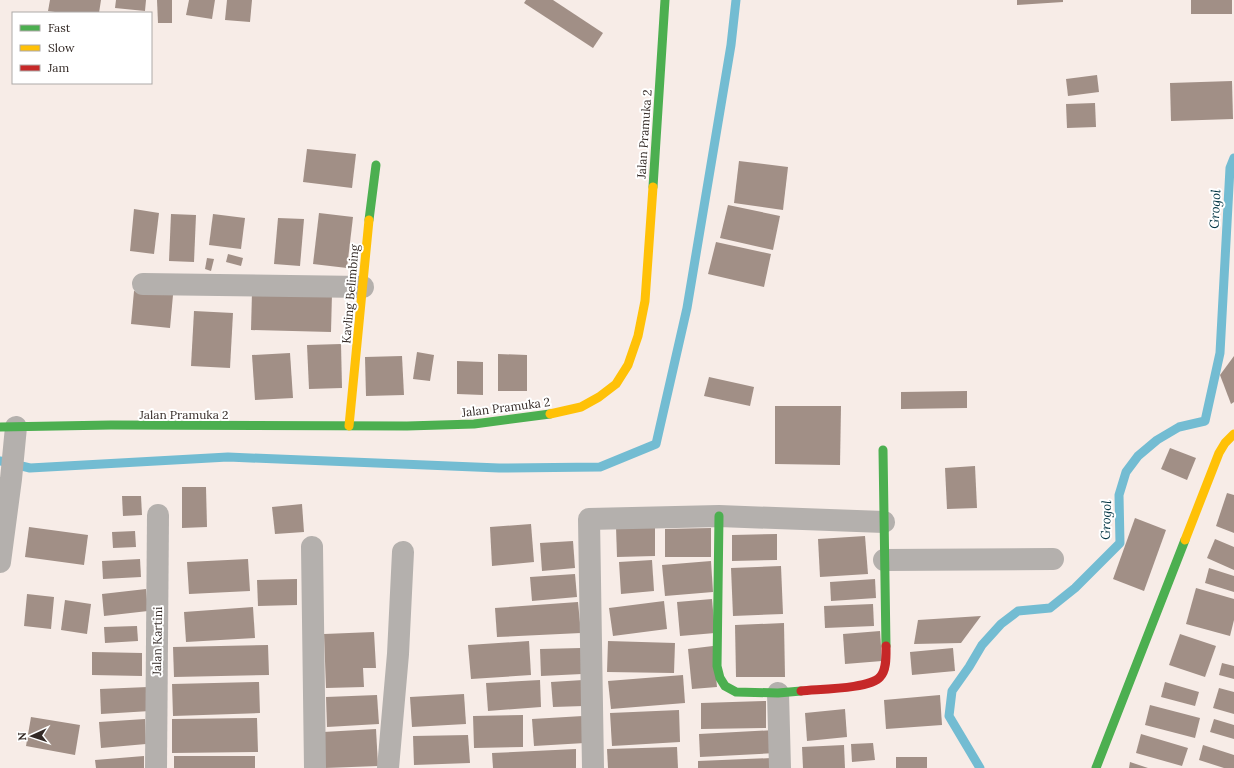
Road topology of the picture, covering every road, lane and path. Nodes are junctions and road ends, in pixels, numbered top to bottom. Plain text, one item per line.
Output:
1 (665, 0) edge
2 (376, 165) dead end
3 (143, 284) dead end
4 (363, 287) junction
5 (349, 426) junction
6 (8, 427) edge
7 (1234, 434) edge
8 (883, 450) dead end
9 (158, 515) dead end
10 (719, 516) junction
11 (884, 522) junction
12 (312, 547) dead end
13 (403, 552) dead end
14 (1053, 559) dead end
15 (884, 560) junction
16 (0, 562) edge
17 (778, 693) junction
18 (156, 768) edge
19 (315, 768) edge
20 (388, 768) edge
21 (593, 768) edge
22 (780, 768) edge
23 (1096, 768) edge

1 - 5 street, Jalan Pramuka 2
2 - 4 street, Kavling Belimbing
3 - 4 street
4 - 5 street, Kavling Belimbing
5 - 6 street, Jalan Pramuka 2
6 - 16 street
7 - 23 street
8 - 11 street
9 - 18 street, Jalan Kartini
10 - 11 street
10 - 17 street
10 - 21 street
11 - 15 street
12 - 19 street
13 - 20 street
14 - 15 street
15 - 17 street
17 - 22 street

